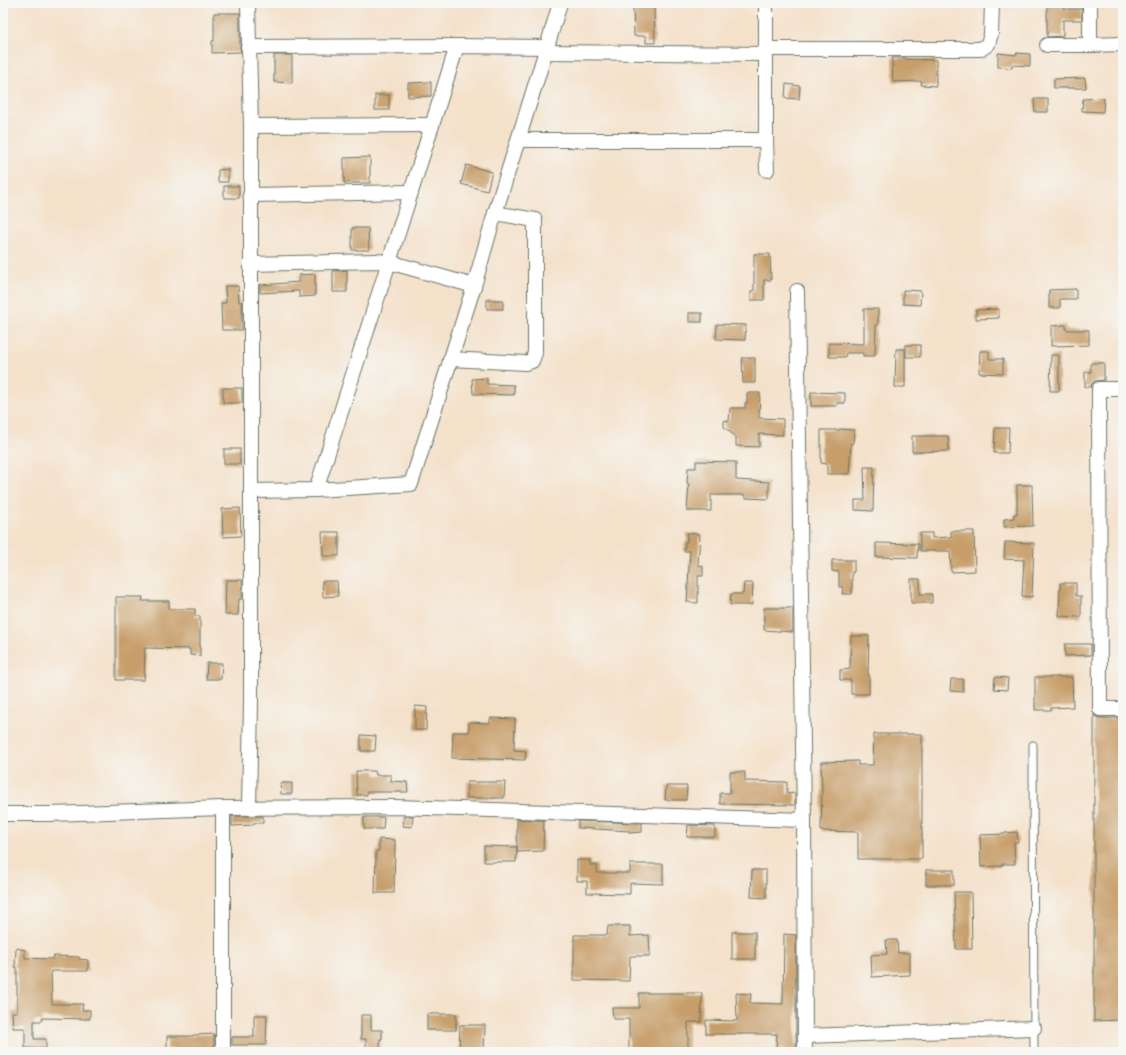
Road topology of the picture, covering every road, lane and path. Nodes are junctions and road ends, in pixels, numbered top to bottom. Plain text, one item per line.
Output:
1 (248, 3) edge
2 (560, 3) edge
3 (766, 3) edge
4 (992, 3) edge
5 (1090, 3) edge
6 (1123, 44) edge
7 (1090, 45) junction
8 (457, 46) junction
9 (1047, 46) dead end
10 (248, 47) junction
11 (546, 49) junction
12 (765, 52) junction
13 (432, 125) junction
14 (251, 126) junction
15 (518, 140) junction
16 (766, 140) junction
17 (767, 170) dead end
18 (411, 192) junction
19 (250, 195) junction
20 (495, 212) junction
21 (388, 262) junction
22 (251, 264) junction
23 (474, 286) junction
24 (797, 290) dead end
25 (450, 359) junction
26 (1123, 389) edge
27 (316, 490) junction
28 (251, 491) junction
29 (1123, 709) edge
30 (1033, 745) dead end
31 (223, 808) junction
32 (249, 808) junction
33 (3, 814) edge
34 (804, 820) junction
35 (1034, 1028) junction
36 (805, 1036) junction
37 (223, 1052) edge
38 (805, 1052) edge
39 (1034, 1052) edge

1 - 10 street
2 - 11 street
3 - 12 street
4 - 12 street
5 - 7 street
6 - 7 street
7 - 9 street
8 - 10 street
8 - 11 street
8 - 13 street
10 - 14 street
11 - 12 street
11 - 15 street
12 - 16 street
13 - 14 street
13 - 18 street
14 - 19 street
15 - 16 street
15 - 20 street
16 - 17 street
18 - 19 street
18 - 21 street
19 - 22 street
20 - 23 street
20 - 25 street
21 - 22 street
21 - 23 street
21 - 27 street
22 - 28 street
23 - 25 street
24 - 34 street
25 - 27 street
26 - 29 street
27 - 28 street
28 - 32 street
30 - 35 lane
31 - 32 street
31 - 33 street
31 - 37 street
32 - 34 street
34 - 36 street
35 - 36 street
35 - 39 lane
36 - 38 street

